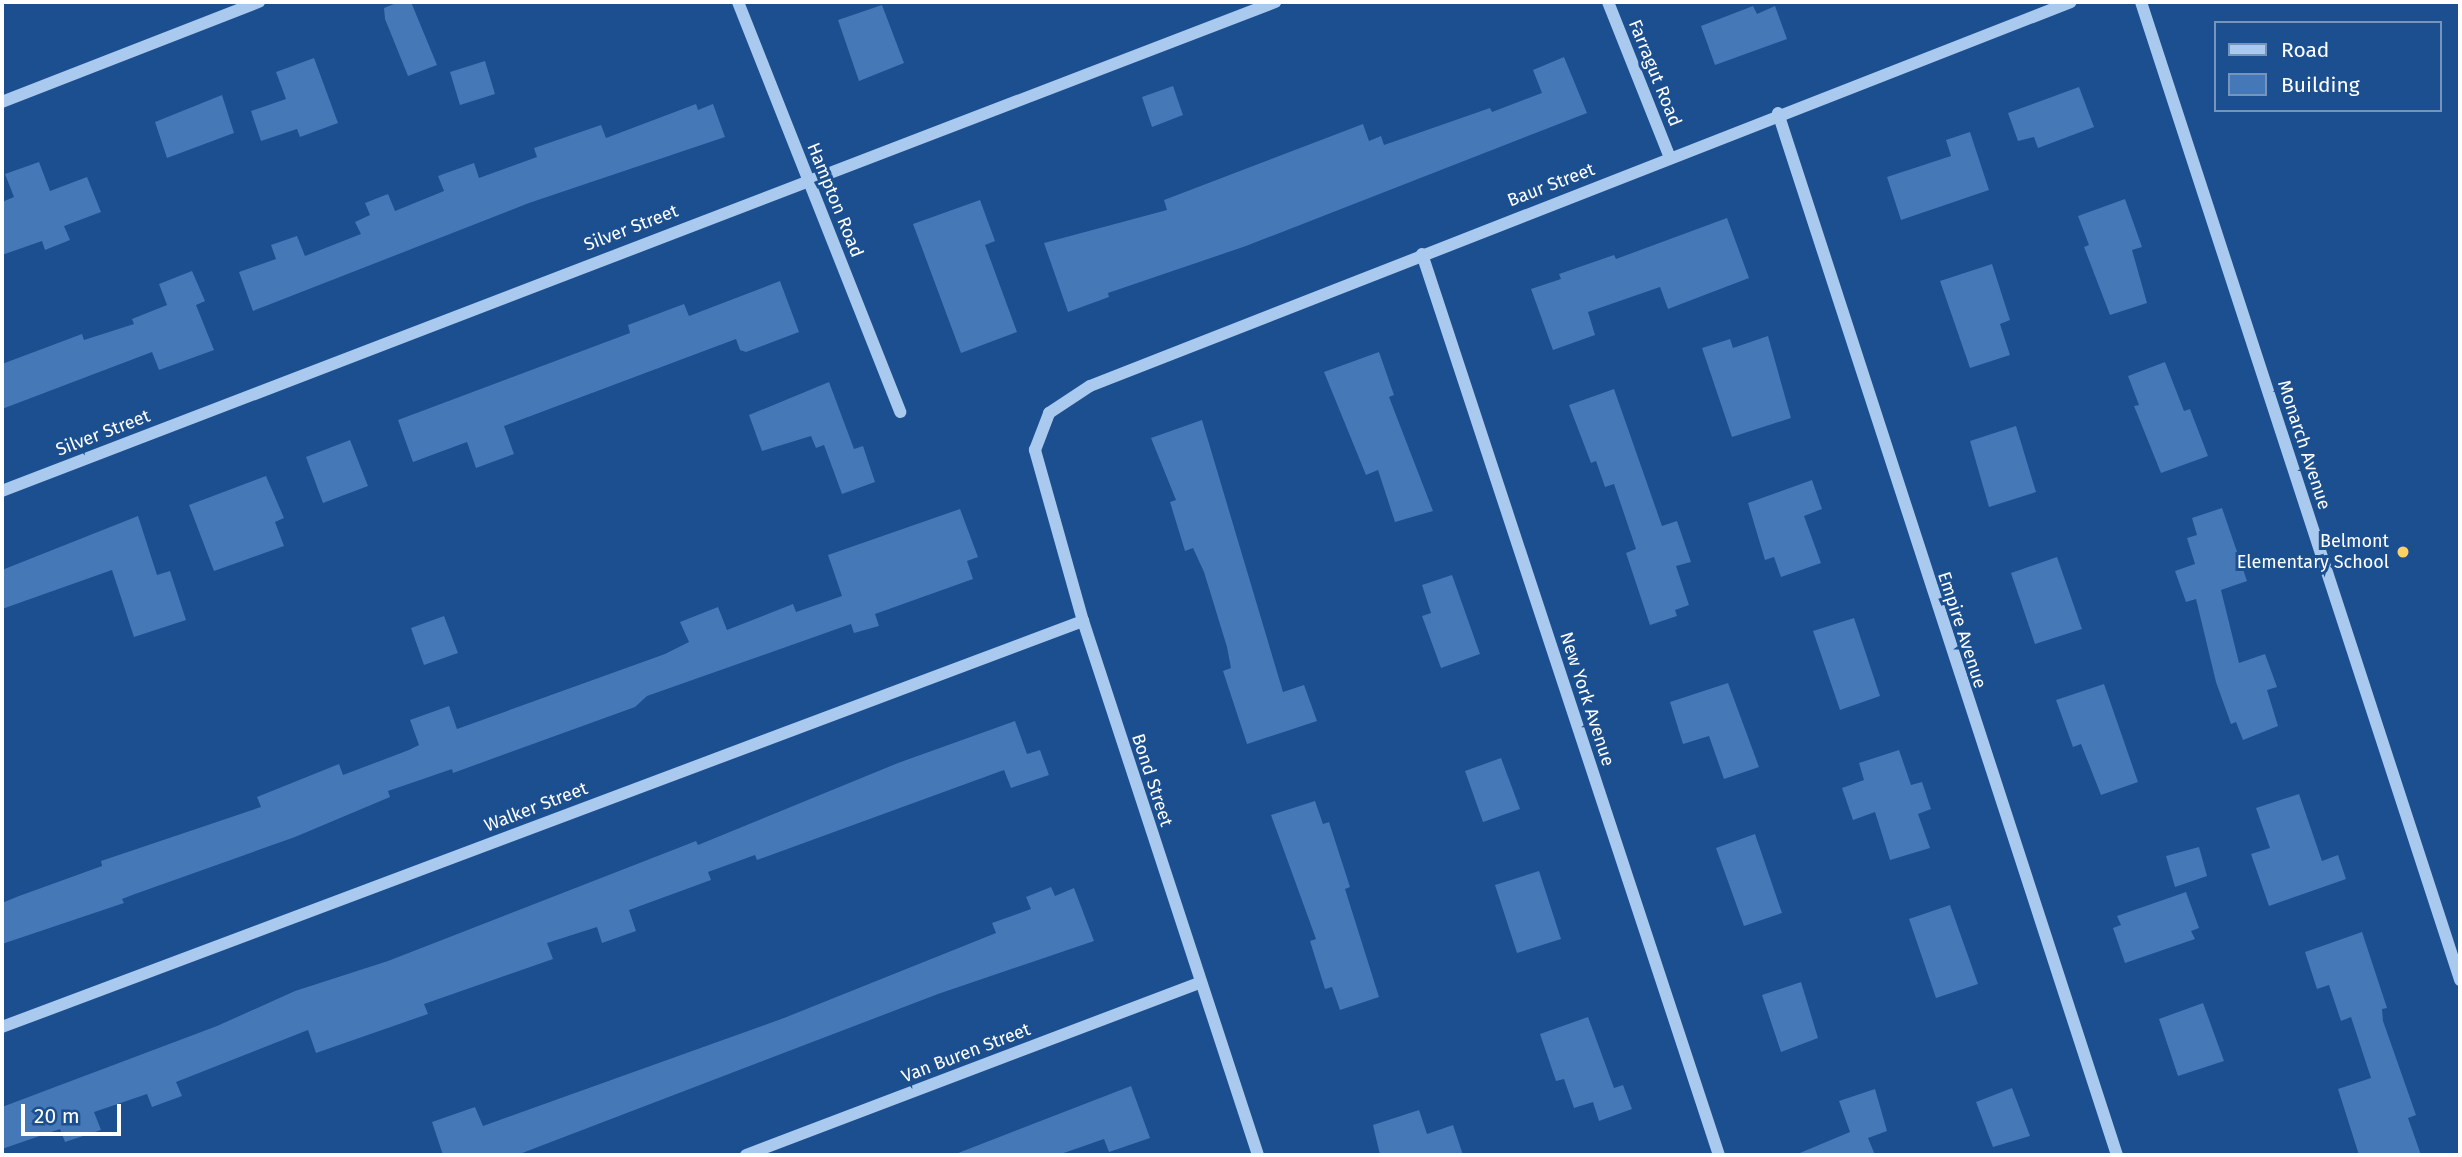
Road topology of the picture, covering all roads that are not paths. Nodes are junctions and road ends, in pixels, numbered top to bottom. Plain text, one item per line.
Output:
1 (259, 2) edge
2 (737, 2) edge
3 (1275, 2) edge
4 (1608, 2) edge
5 (2071, 2) edge
6 (2141, 2) edge
7 (2, 102) edge
8 (1777, 114) junction
9 (1670, 158) junction
10 (808, 178) junction
11 (1422, 254) junction
12 (900, 412) dead end
13 (1049, 413) joint
14 (2, 491) edge
15 (1083, 621) junction
16 (2460, 980) edge
17 (1199, 983) junction
18 (2, 1027) edge
19 (746, 1155) edge
20 (1258, 1155) edge
21 (1719, 1155) edge
22 (2117, 1155) edge

1 - 7 street
2 - 10 street, Hampton Road
3 - 10 street, Silver Street
4 - 9 street, Farragut Road
5 - 8 street, Baur Street
6 - 16 street, Monarch Avenue
8 - 9 street, Baur Street
8 - 22 street, Empire Avenue
9 - 11 street, Baur Street
10 - 12 street, Hampton Road
10 - 14 street, Silver Street
11 - 13 street, Baur Street
11 - 21 street, New York Avenue
13 - 15 street, Bond Street
15 - 17 street, Bond Street
15 - 18 street, Walker Street
17 - 19 street, Van Buren Street
17 - 20 street, Bond Street

